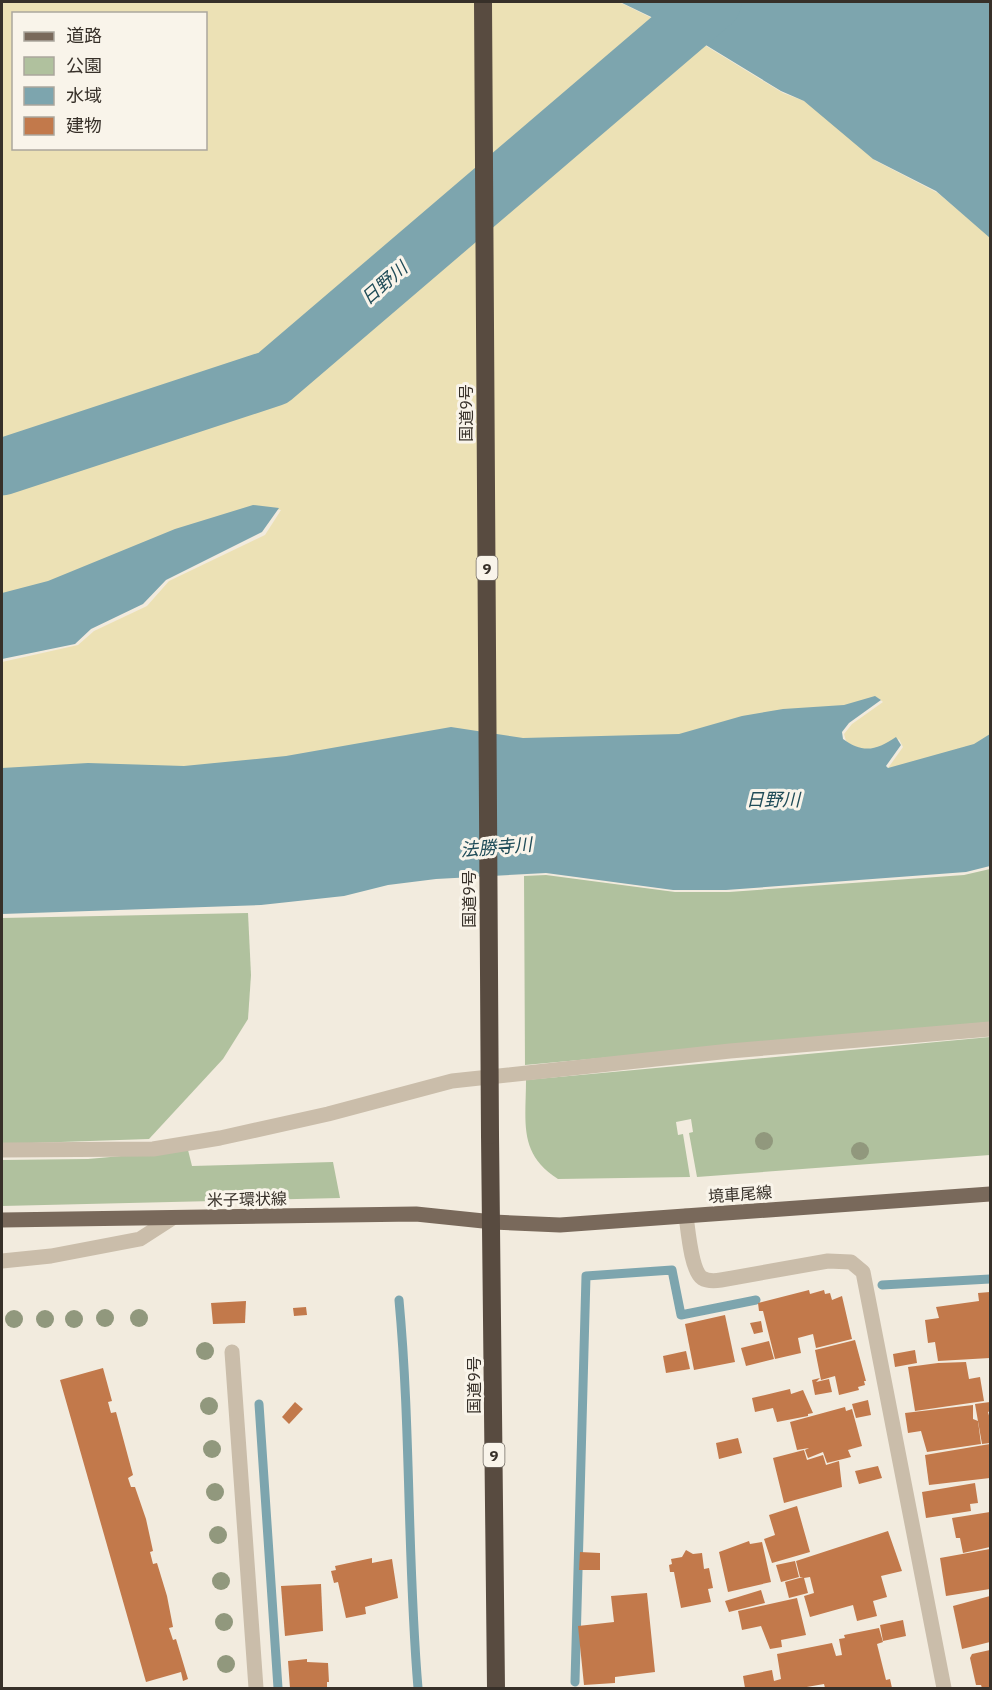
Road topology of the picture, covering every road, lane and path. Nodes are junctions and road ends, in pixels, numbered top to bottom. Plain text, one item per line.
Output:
1 (483, 2) edge
2 (990, 1029) edge
3 (2, 1150) edge
4 (990, 1194) edge
5 (686, 1216) junction
6 (171, 1218) junction
7 (2, 1220) edge
8 (493, 1222) junction
9 (2, 1261) edge
10 (232, 1352) dead end
11 (255, 1689) edge
12 (495, 1689) edge
13 (944, 1689) edge

1 - 8 highway, 国道9号 / 9, bridge
2 - 3 street
4 - 5 main road, 境車尾線
5 - 8 main road, 境車尾線
5 - 13 street
6 - 7 main road, 米子環状線
6 - 8 main road, 米子環状線
6 - 9 street
8 - 12 highway, 国道9号 / 9
10 - 11 street

